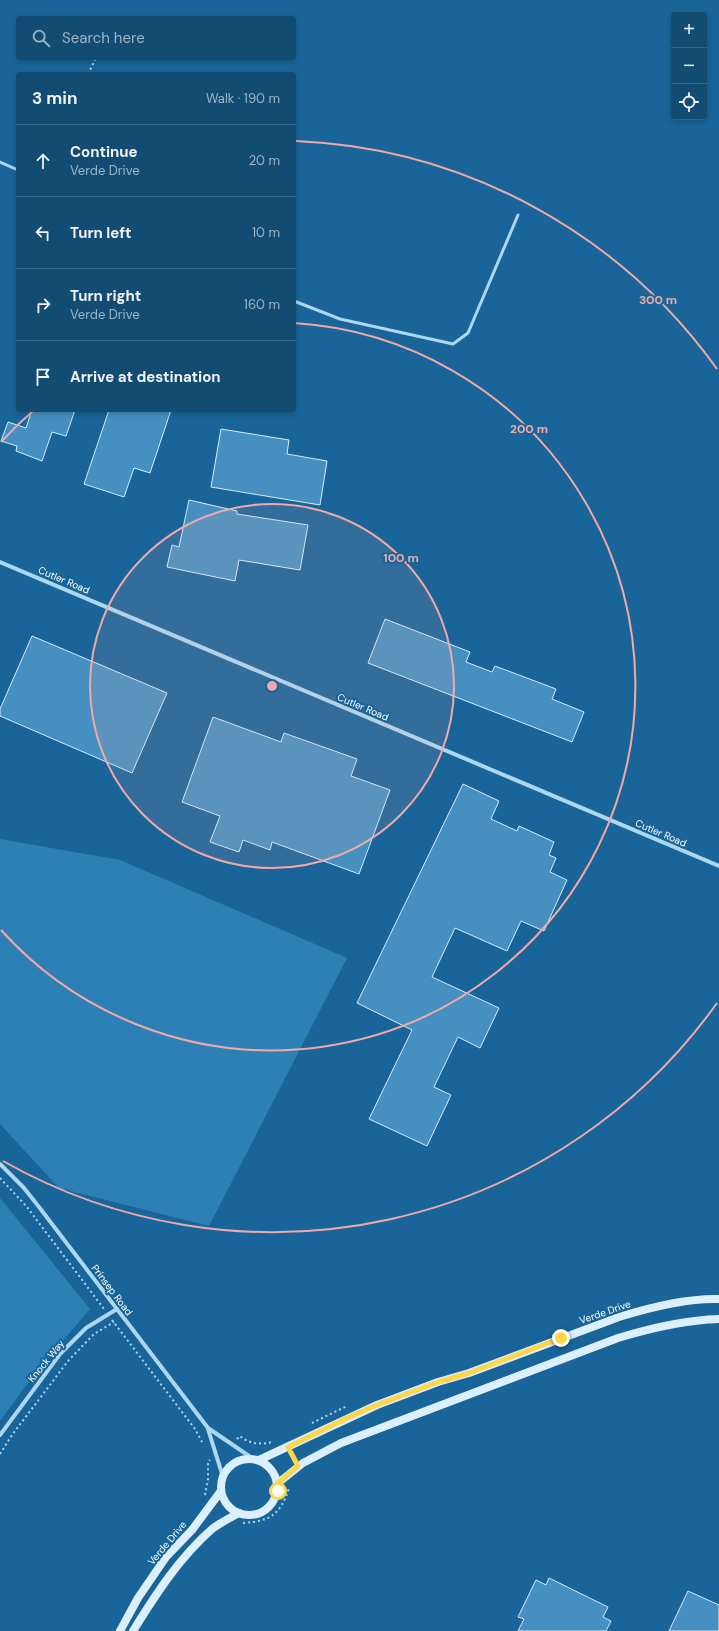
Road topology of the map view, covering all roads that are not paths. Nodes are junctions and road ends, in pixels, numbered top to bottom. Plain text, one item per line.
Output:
1 (0, 162) edge
2 (16, 169) edge
3 (518, 215) dead end
4 (296, 302) edge
5 (0, 562) edge
6 (719, 866) edge
7 (0, 1164) edge
8 (719, 1299) edge
9 (117, 1309) junction
10 (719, 1319) edge
11 (208, 1428) junction
12 (0, 1435) edge
13 (255, 1459) junction
14 (223, 1477) junction
15 (278, 1483) junction
16 (221, 1491) junction
17 (238, 1513) junction
18 (120, 1631) edge
19 (133, 1631) edge

1 - 2 lane
3 - 4 lane
5 - 6 street, Cutler Road
7 - 9 street, Prinsep Road
8 - 13 main road, Verde Drive
9 - 11 street, Prinsep Road
9 - 12 street, Knock Way
10 - 15 main road
11 - 13 street, Prinsep Road
11 - 14 street, Prinsep Road
13 - 14 main road
13 - 15 main road
14 - 16 main road
15 - 17 main road
16 - 17 main road
16 - 18 main road, Verde Drive
17 - 19 main road

